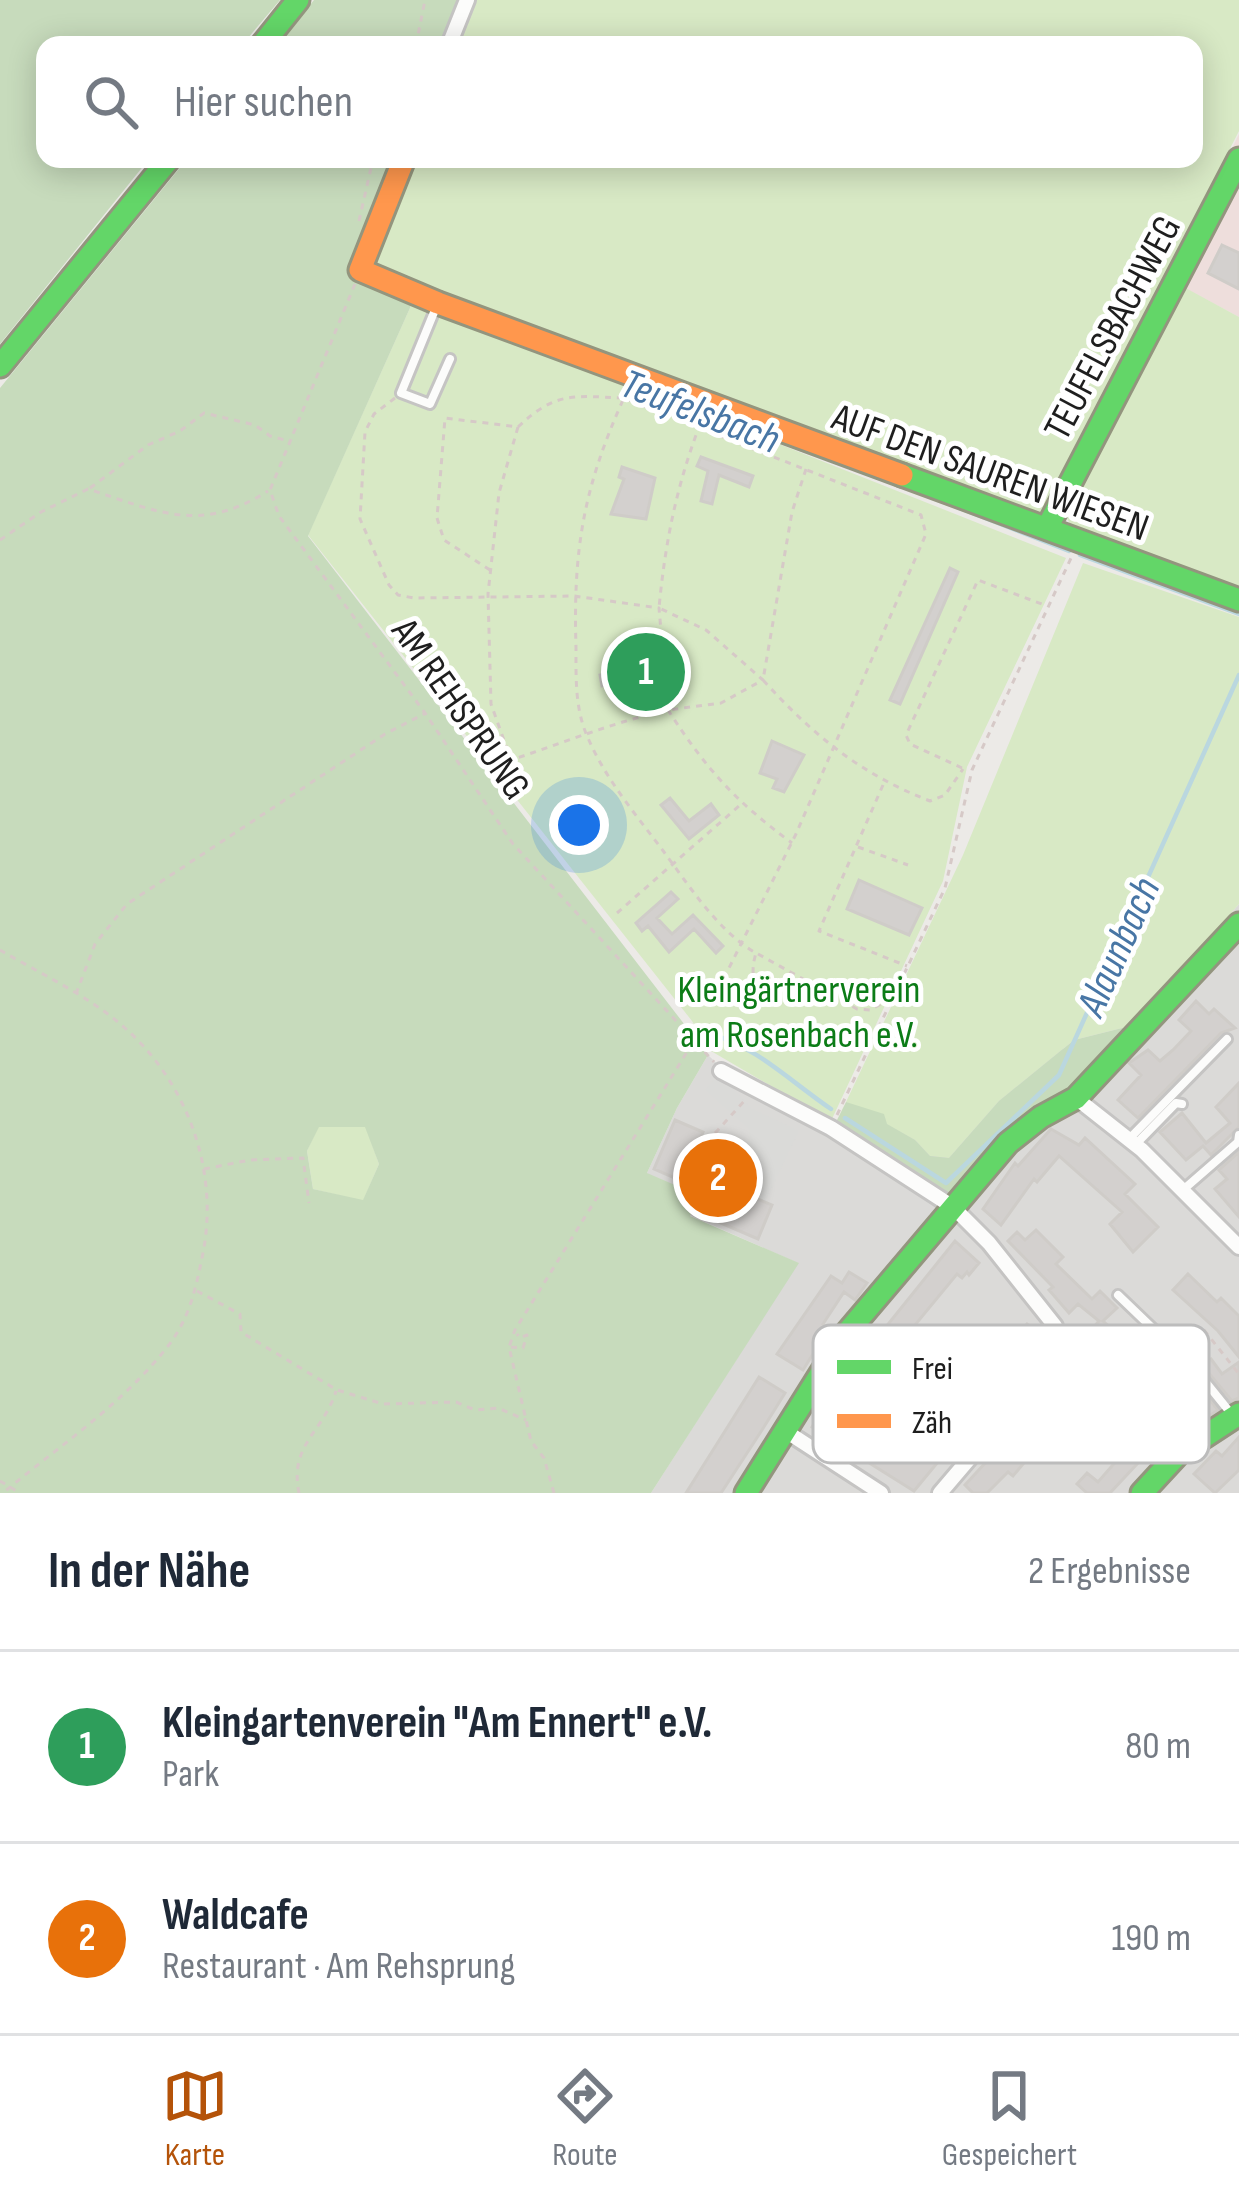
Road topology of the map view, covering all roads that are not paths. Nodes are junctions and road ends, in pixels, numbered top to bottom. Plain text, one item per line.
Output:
1 (298, 0) edge
2 (467, 0) edge
3 (269, 36) edge
4 (453, 36) edge
5 (1239, 159) edge
6 (163, 168) edge
7 (400, 168) edge
8 (438, 303) junction
9 (450, 359) dead end
10 (0, 366) edge
11 (1047, 528) junction
12 (1239, 600) edge
13 (1239, 924) edge
14 (1227, 1039) dead end
15 (722, 1071) road end
16 (1076, 1098) junction
17 (1182, 1104) dead end
18 (1239, 1135) edge
19 (1132, 1141) junction
20 (1184, 1189) junction
21 (953, 1207) junction
22 (1239, 1247) edge
23 (1118, 1295) dead end
24 (853, 1325) edge
25 (1054, 1325) edge
26 (1149, 1325) edge
27 (813, 1385) edge
28 (1209, 1385) edge
29 (1236, 1416) edge
30 (784, 1430) junction
31 (1209, 1434) edge
32 (813, 1449) edge
33 (835, 1463) edge
34 (966, 1463) edge
35 (1170, 1463) edge
36 (746, 1493) edge
37 (881, 1493) edge
38 (940, 1493) edge
39 (1142, 1493) edge

1 - 3 street
2 - 4 street
5 - 11 street, TEUFELSBACHWEG
6 - 10 street
7 - 8 street, AUF DEN SAUREN WIESEN
8 - 9 lane
8 - 11 street, AUF DEN SAUREN WIESEN
11 - 12 street, AUF DEN SAUREN WIESEN
13 - 16 street
14 - 19 lane
15 - 21 street
16 - 19 street
16 - 21 street
17 - 19 lane
18 - 20 lane
19 - 20 street
20 - 22 street
21 - 24 street
21 - 25 street
23 - 26 lane
27 - 30 street
28 - 29 lane
29 - 31 street
30 - 32 street
30 - 36 street
33 - 37 street
34 - 38 street
35 - 39 street

